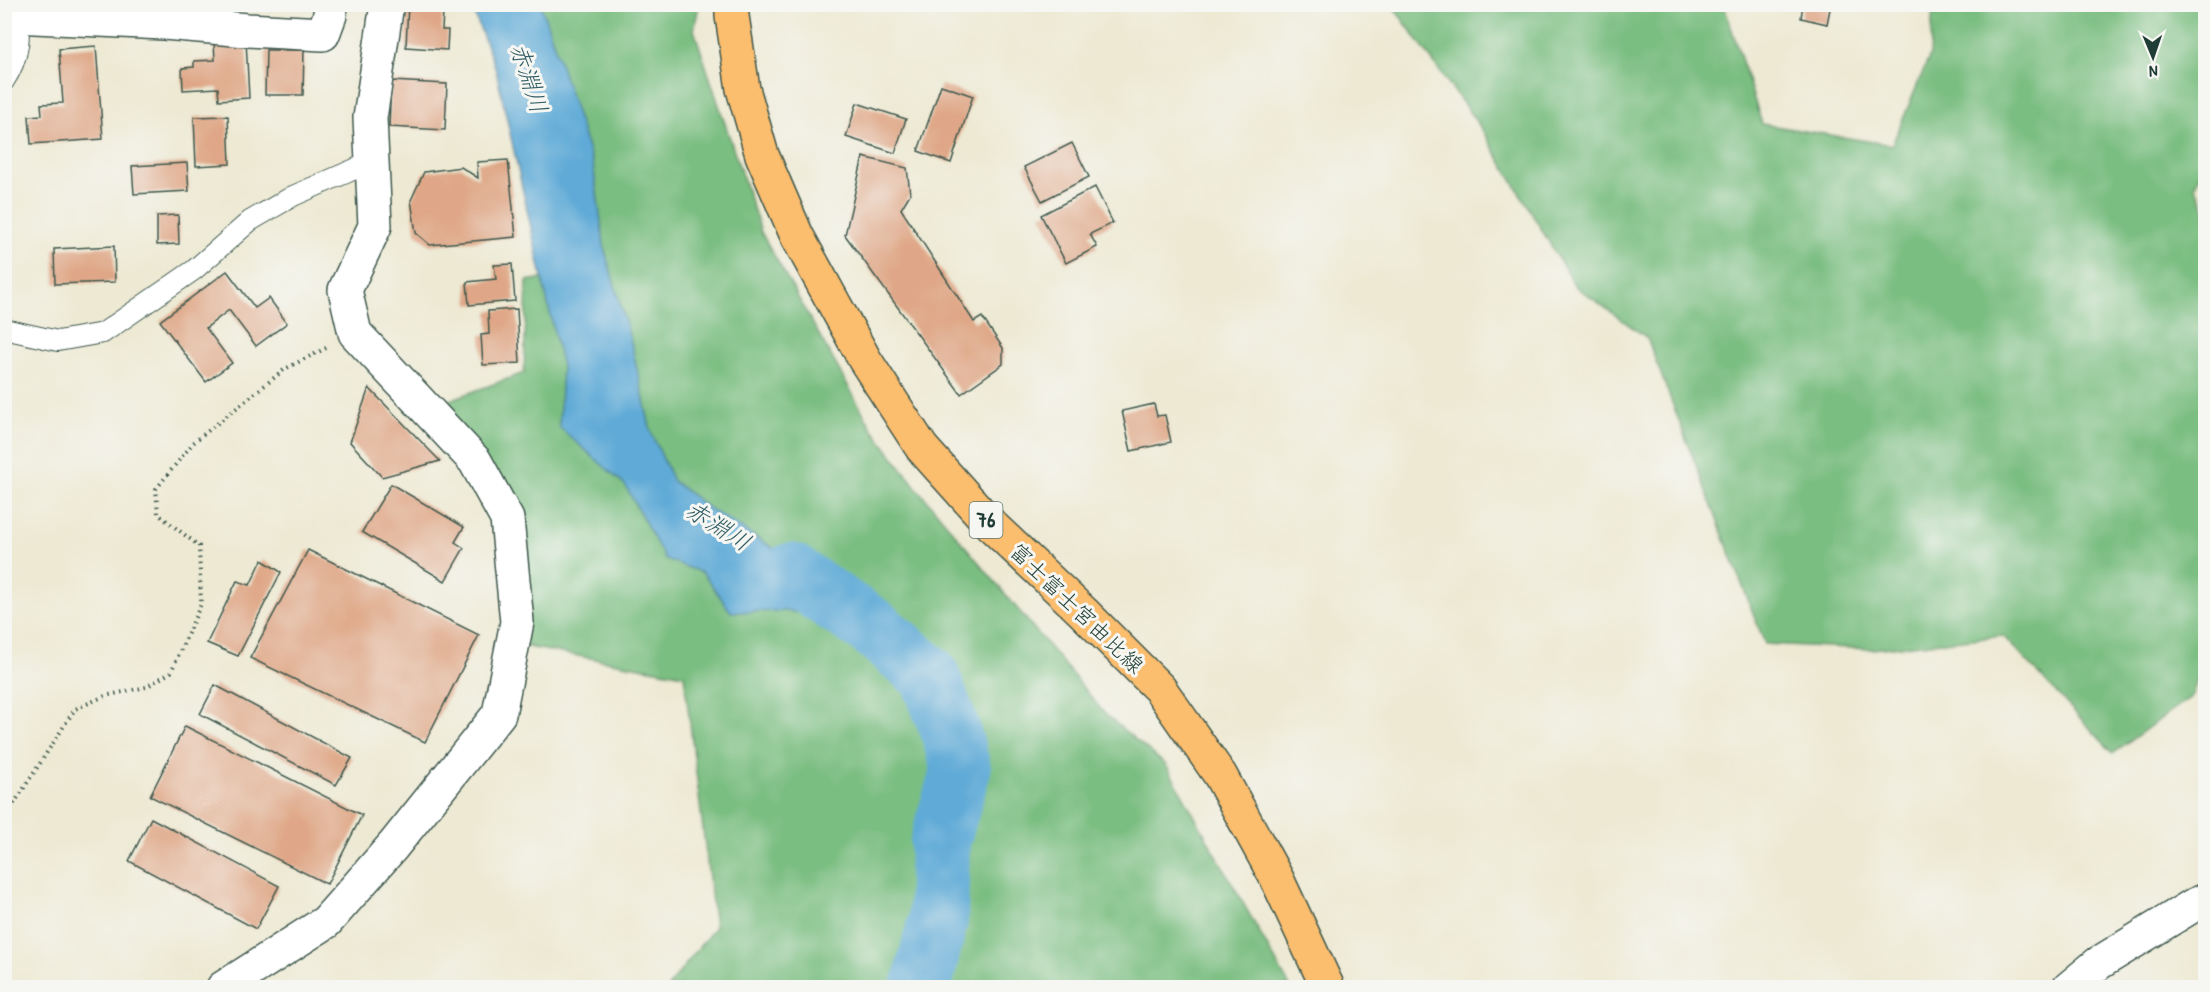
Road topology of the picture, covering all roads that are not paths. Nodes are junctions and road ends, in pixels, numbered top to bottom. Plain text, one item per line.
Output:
1 (331, 4) edge
2 (387, 4) edge
3 (732, 4) edge
4 (9, 10) edge
5 (4, 81) edge
6 (371, 162) junction
7 (4, 329) edge
8 (2205, 900) edge
9 (223, 987) edge
10 (1328, 987) edge
11 (2068, 987) edge

1 - 4 street
2 - 6 street
3 - 10 main road, 富士富士宮由比線 / 76
4 - 5 lane
6 - 7 lane
6 - 9 street
8 - 11 street

